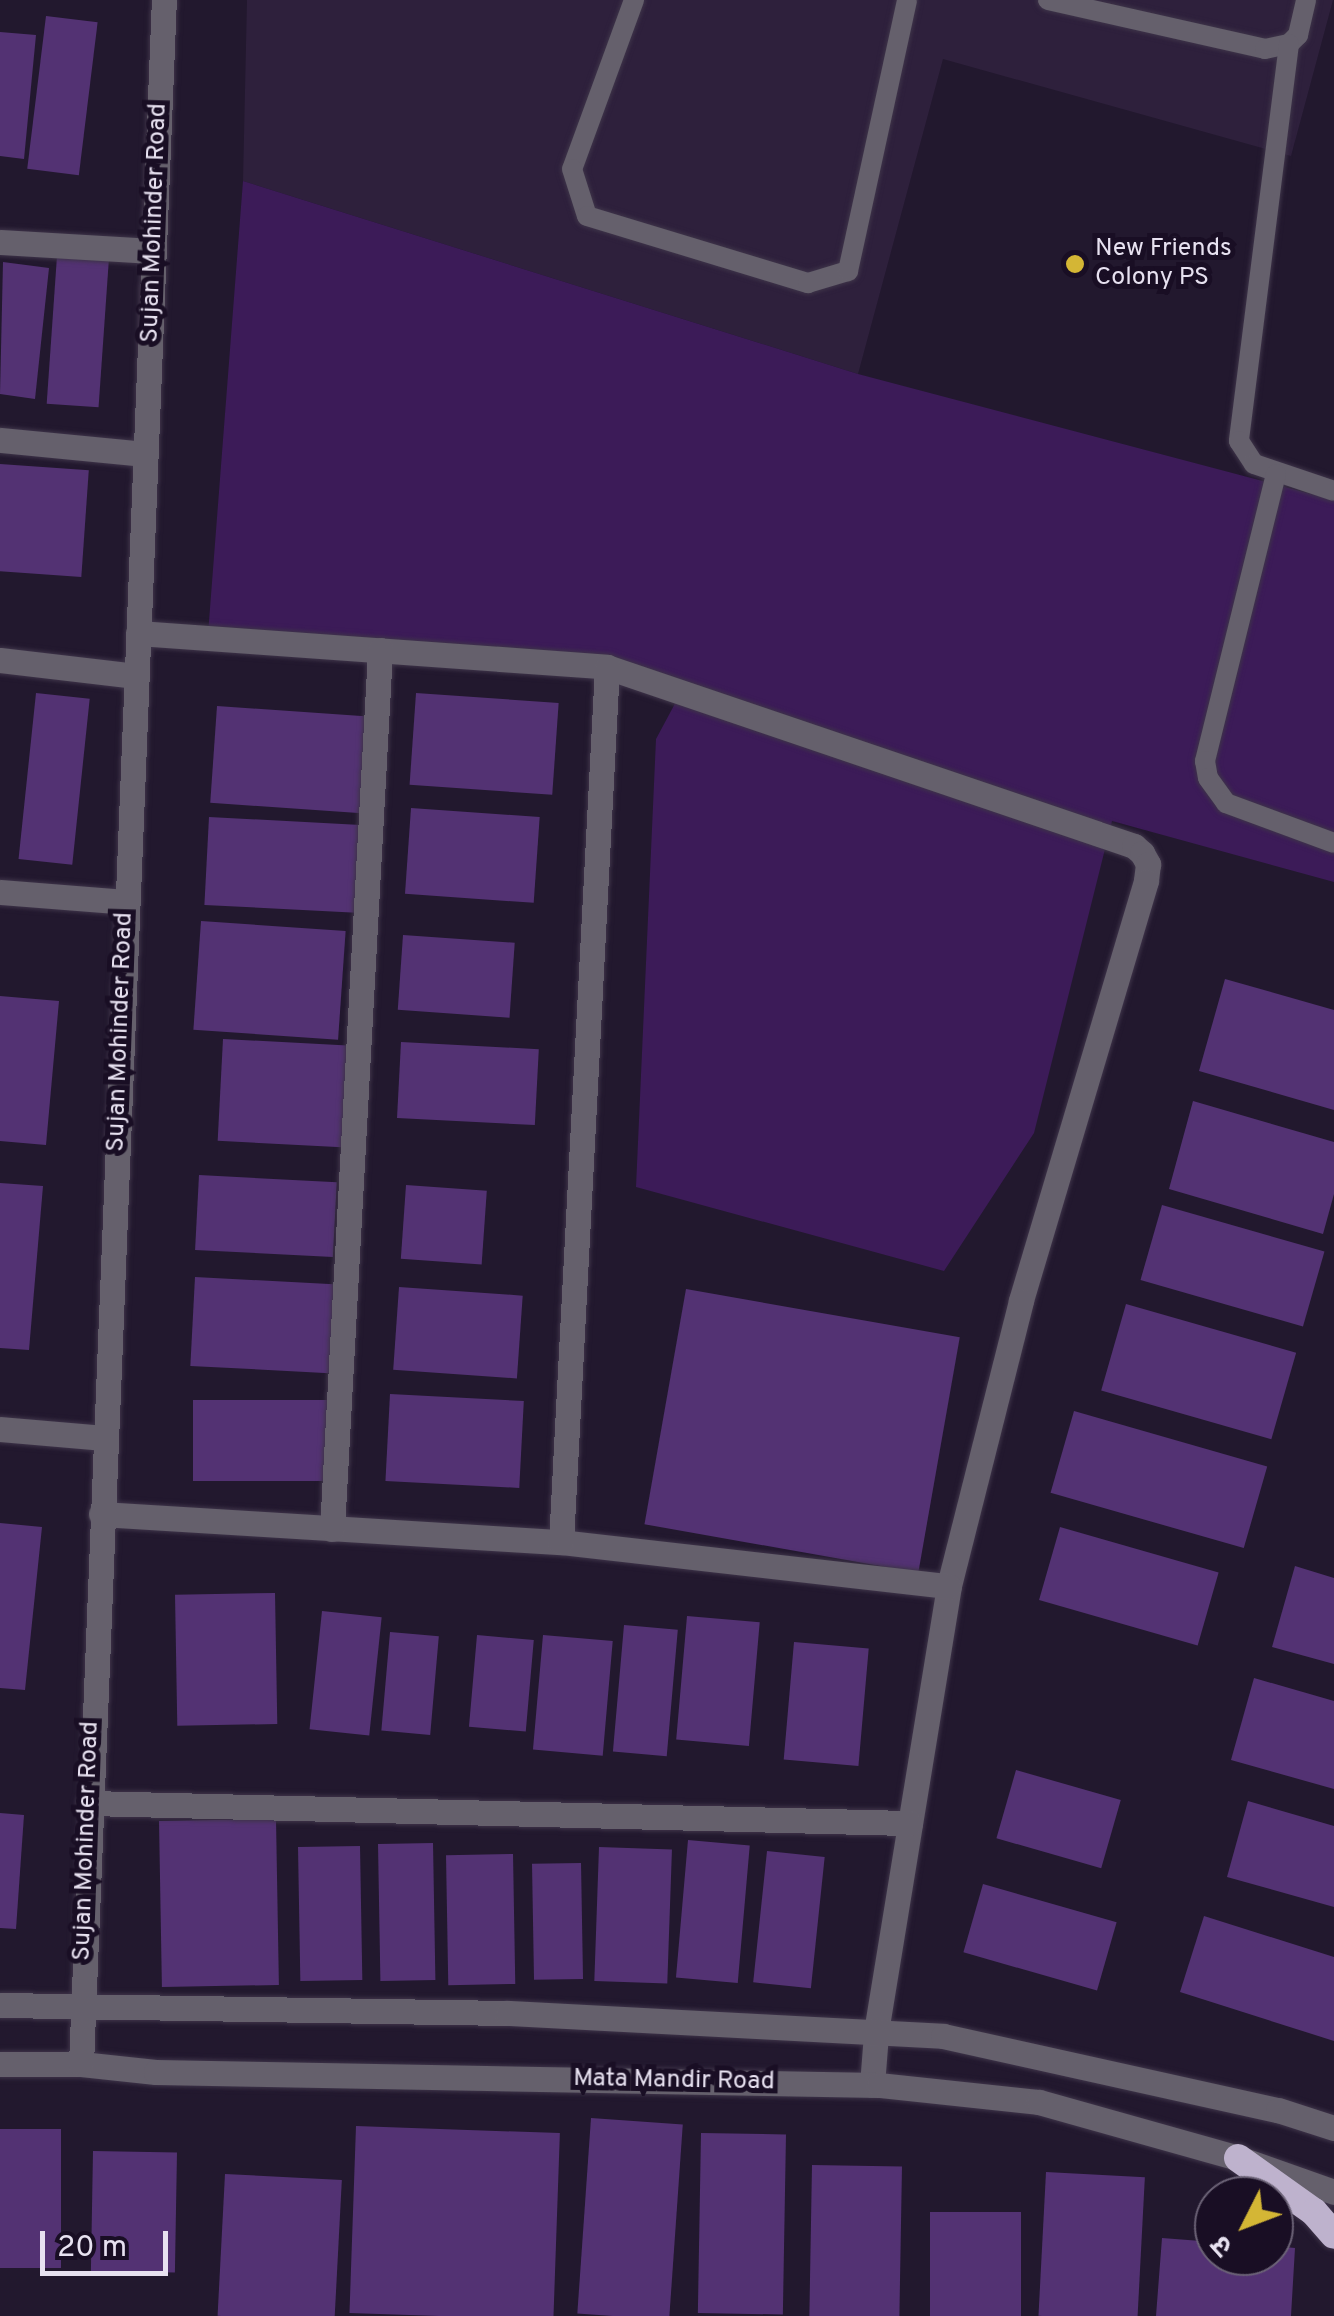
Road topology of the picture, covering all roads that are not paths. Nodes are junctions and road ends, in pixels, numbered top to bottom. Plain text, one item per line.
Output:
1 (164, 0) edge
2 (634, 0) edge
3 (907, 0) edge
4 (1048, 0) edge
5 (1306, 0) edge
6 (1290, 44) junction
7 (0, 242) edge
8 (154, 251) junction
9 (0, 440) edge
10 (145, 454) junction
11 (1276, 474) junction
12 (1334, 492) edge
13 (138, 633) junction
14 (380, 650) junction
15 (0, 660) edge
16 (606, 667) junction
17 (136, 676) junction
18 (1334, 844) edge
19 (0, 892) edge
20 (126, 902) junction
21 (0, 1430) edge
22 (104, 1438) junction
23 (101, 1514) junction
24 (332, 1529) junction
25 (560, 1542) junction
26 (949, 1586) junction
27 (89, 1802) junction
28 (910, 1823) junction
29 (0, 2006) edge
30 (80, 2006) junction
31 (876, 2034) junction
32 (0, 2064) edge
33 (81, 2064) junction
34 (872, 2085) junction
35 (1334, 2128) edge
36 (1238, 2158) junction
37 (1334, 2192) edge
38 (1334, 2235) edge

1 - 8 street, Sujan Mohinder Road
2 - 3 lane
4 - 6 lane
5 - 6 lane
6 - 11 lane
7 - 8 street
8 - 10 street, Sujan Mohinder Road
9 - 10 street
10 - 13 street, Sujan Mohinder Road
11 - 12 lane
11 - 18 lane
13 - 14 street
13 - 17 street, Sujan Mohinder Road
14 - 16 street
14 - 24 street
15 - 17 street
16 - 25 street
16 - 26 street
17 - 20 street, Sujan Mohinder Road
19 - 20 street
20 - 22 street, Sujan Mohinder Road
21 - 22 street
22 - 23 street, Sujan Mohinder Road
23 - 24 street
23 - 27 street, Sujan Mohinder Road
24 - 25 street
25 - 26 street
26 - 28 street
27 - 28 street
27 - 30 street, Sujan Mohinder Road
28 - 31 street
29 - 30 street
30 - 31 street
30 - 33 street, Sujan Mohinder Road
31 - 34 street
31 - 35 street
32 - 33 street, Mata Mandir Road
33 - 34 street, Mata Mandir Road
34 - 36 street, Mata Mandir Road
36 - 37 street, Mata Mandir Road
36 - 38 highway

